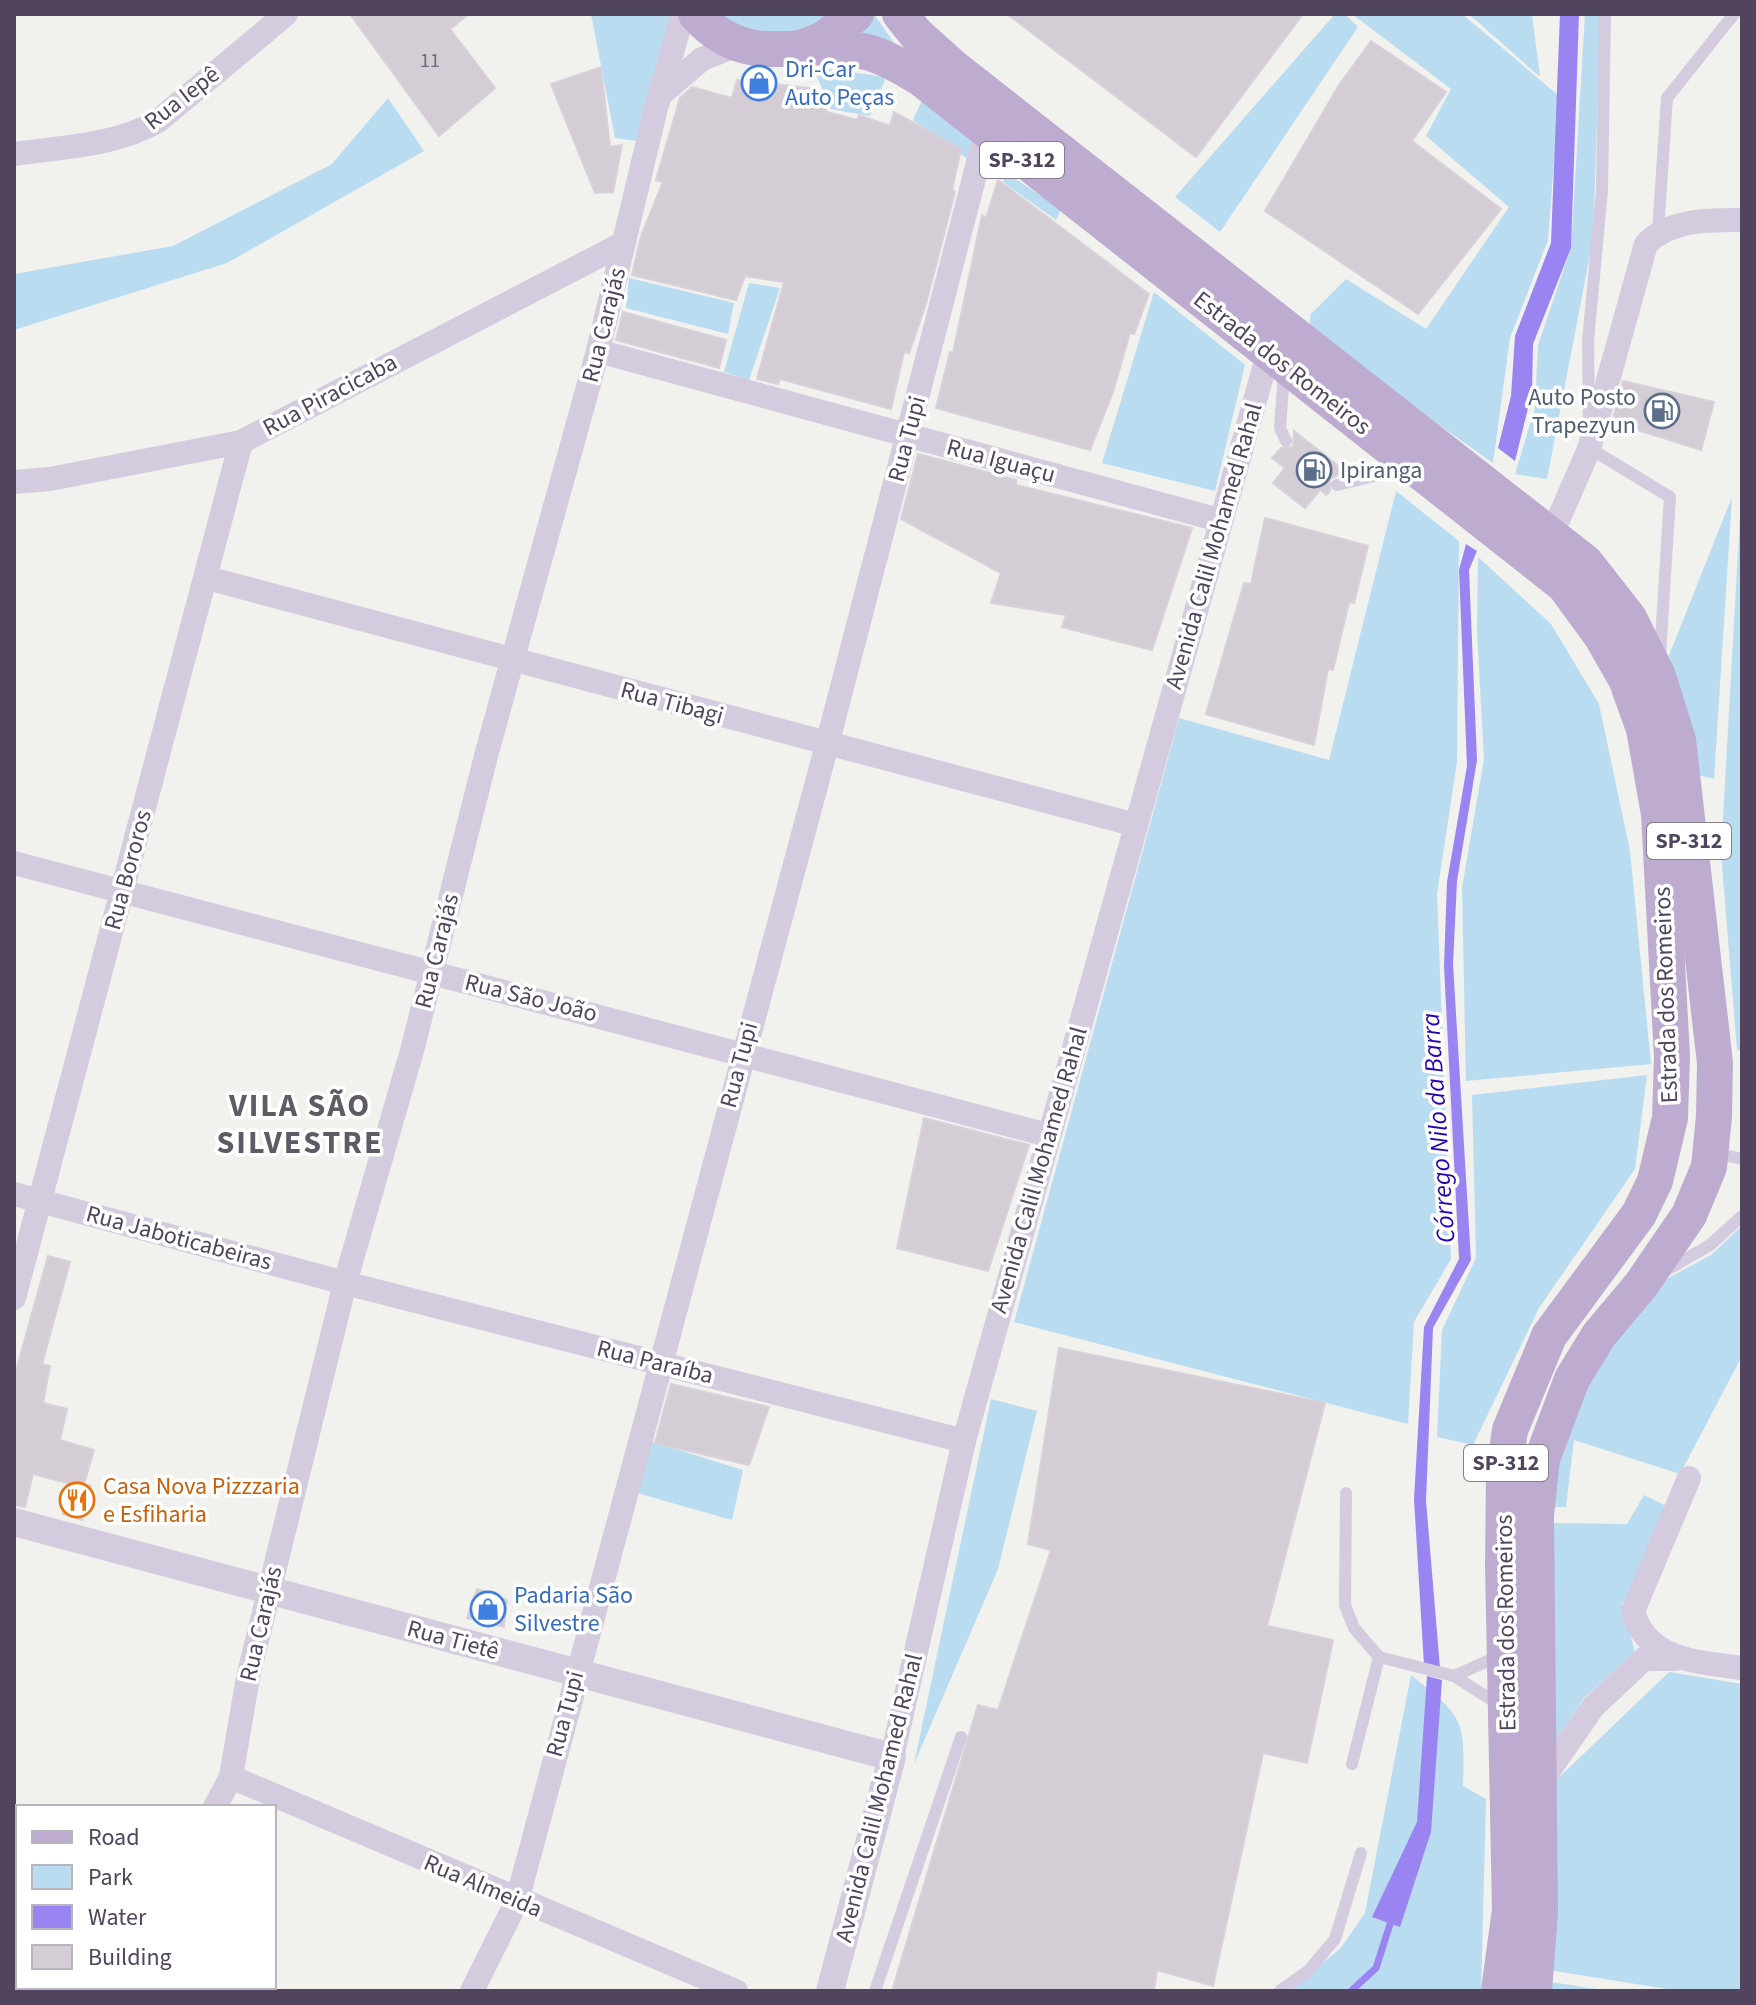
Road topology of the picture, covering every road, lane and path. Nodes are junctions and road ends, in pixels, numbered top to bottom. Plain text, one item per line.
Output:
1 (286, 14) edge
2 (683, 14) edge
3 (696, 14) edge
4 (856, 14) edge
5 (900, 14) edge
6 (1605, 14) edge
7 (1734, 14) edge
8 (737, 45) junction
9 (803, 48) junction
10 (661, 94) junction
11 (986, 132) junction
12 (14, 154) edge
13 (1742, 220) edge
14 (1658, 231) junction
15 (624, 243) junction
16 (598, 351) junction
17 (1276, 360) junction
18 (908, 436) junction
19 (1286, 441) dead end
20 (241, 442) junction
21 (1589, 449) junction
22 (1414, 466) junction
23 (14, 482) edge
24 (1337, 485) dead end
25 (1219, 520) junction
26 (1552, 534) junction
27 (207, 578) junction
28 (513, 660) junction
29 (1658, 676) junction
30 (827, 745) junction
31 (1136, 825) junction
32 (14, 863) edge
33 (122, 893) junction
34 (432, 972) junction
35 (742, 1052) junction
36 (1048, 1135) junction
37 (1727, 1155) edge
38 (1655, 1181) junction
39 (14, 1194) edge
40 (41, 1201) junction
41 (1689, 1215) junction
42 (1742, 1216) edge
43 (345, 1283) junction
44 (1641, 1285) junction
45 (14, 1298) edge
46 (661, 1363) junction
47 (964, 1441) junction
48 (1689, 1478) dead end
49 (1346, 1493) dead end
50 (14, 1522) edge
51 (269, 1591) junction
52 (1505, 1652) junction
53 (1379, 1657) junction
54 (1675, 1659) junction
55 (1742, 1668) edge
56 (576, 1672) junction
57 (1450, 1676) junction
58 (1507, 1709) junction
59 (961, 1737) dead end
60 (892, 1757) junction
61 (1352, 1764) dead end
62 (231, 1777) junction
63 (1539, 1785) junction
64 (216, 1805) edge
65 (1361, 1853) dead end
66 (517, 1901) junction
67 (472, 1991) edge
68 (736, 1991) edge
69 (830, 1991) edge
70 (875, 1991) edge
71 (1280, 1991) edge
72 (1499, 1991) edge
73 (1534, 1991) edge

1 - 12 street, Rua Iepê
2 - 10 street, Rua Carajás
3 - 8 main road, Estrada dos Romeiros / SP-312
4 - 9 main road, Estrada dos Romeiros / SP-312
5 - 26 main road, Estrada dos Romeiros / SP-312
6 - 21 lane
7 - 14 lane
8 - 9 main road, Estrada dos Romeiros / SP-312
8 - 10 street
9 - 11 main road, Estrada dos Romeiros / SP-312
10 - 15 street, Rua Carajás
11 - 17 main road, Estrada dos Romeiros / SP-312
11 - 18 street, Rua Tupi
13 - 14 street
14 - 21 street
15 - 16 street, Rua Carajás
15 - 20 street, Rua Piracicaba
16 - 18 street, Rua Iguaçu
16 - 28 street, Rua Carajás
17 - 19 lane
17 - 22 main road, Estrada dos Romeiros / SP-312
17 - 25 street, Avenida Calil Mohamed Rahal
18 - 25 street, Rua Iguaçu
18 - 30 street, Rua Tupi
20 - 23 street, Rua Piracicaba
20 - 27 street, Rua Bororos
21 - 26 street
21 - 29 lane
22 - 24 lane
22 - 38 main road, Estrada dos Romeiros / SP-312
25 - 31 street, Avenida Calil Mohamed Rahal
26 - 29 main road, Estrada dos Romeiros / SP-312
27 - 28 street, Rua Tibagi
27 - 33 street, Rua Bororos
28 - 30 street, Rua Tibagi
28 - 34 street, Rua Carajás
29 - 37 main road, Estrada dos Romeiros / SP-312
30 - 31 street, Rua Tibagi
30 - 35 street, Rua Tupi
31 - 36 street, Avenida Calil Mohamed Rahal
32 - 33 street, Rua São João
33 - 34 street, Rua São João
33 - 40 street, Rua Bororos
34 - 35 street, Rua São João
34 - 43 street, Rua Carajás
35 - 36 street, Rua São João
35 - 46 street, Rua Tupi
36 - 47 street, Avenida Calil Mohamed Rahal
37 - 41 main road, Estrada dos Romeiros / SP-312
38 - 41 main road
38 - 52 main road, Estrada dos Romeiros / SP-312
39 - 40 street, Rua Jaboticabeiras
40 - 43 street, Rua Jaboticabeiras
40 - 45 street, Rua Bororos
41 - 44 main road, Estrada dos Romeiros / SP-312
42 - 44 lane
43 - 46 street, Rua Paraíba
43 - 51 street, Rua Carajás
44 - 63 main road, Estrada dos Romeiros / SP-312
46 - 47 street, Rua Paraíba
46 - 56 street, Rua Tupi
47 - 60 street, Avenida Calil Mohamed Rahal
48 - 54 street
49 - 53 lane
50 - 51 street, Rua Tietê
51 - 56 street, Rua Tietê
51 - 62 street, Rua Carajás
52 - 57 lane
52 - 58 main road, Estrada dos Romeiros / SP-312
53 - 57 lane
53 - 61 lane
54 - 55 street
54 - 63 street
56 - 60 street, Rua Tietê
56 - 66 street, Rua Tupi
57 - 58 lane
58 - 72 main road, Estrada dos Romeiros / SP-312
59 - 70 lane
60 - 69 street, Avenida Calil Mohamed Rahal
62 - 64 street, Rua Carajás
62 - 66 street, Rua Almeida
63 - 73 main road, Estrada dos Romeiros / SP-312
65 - 71 lane
66 - 67 street, Rua Tupi
66 - 68 street, Rua Almeida

